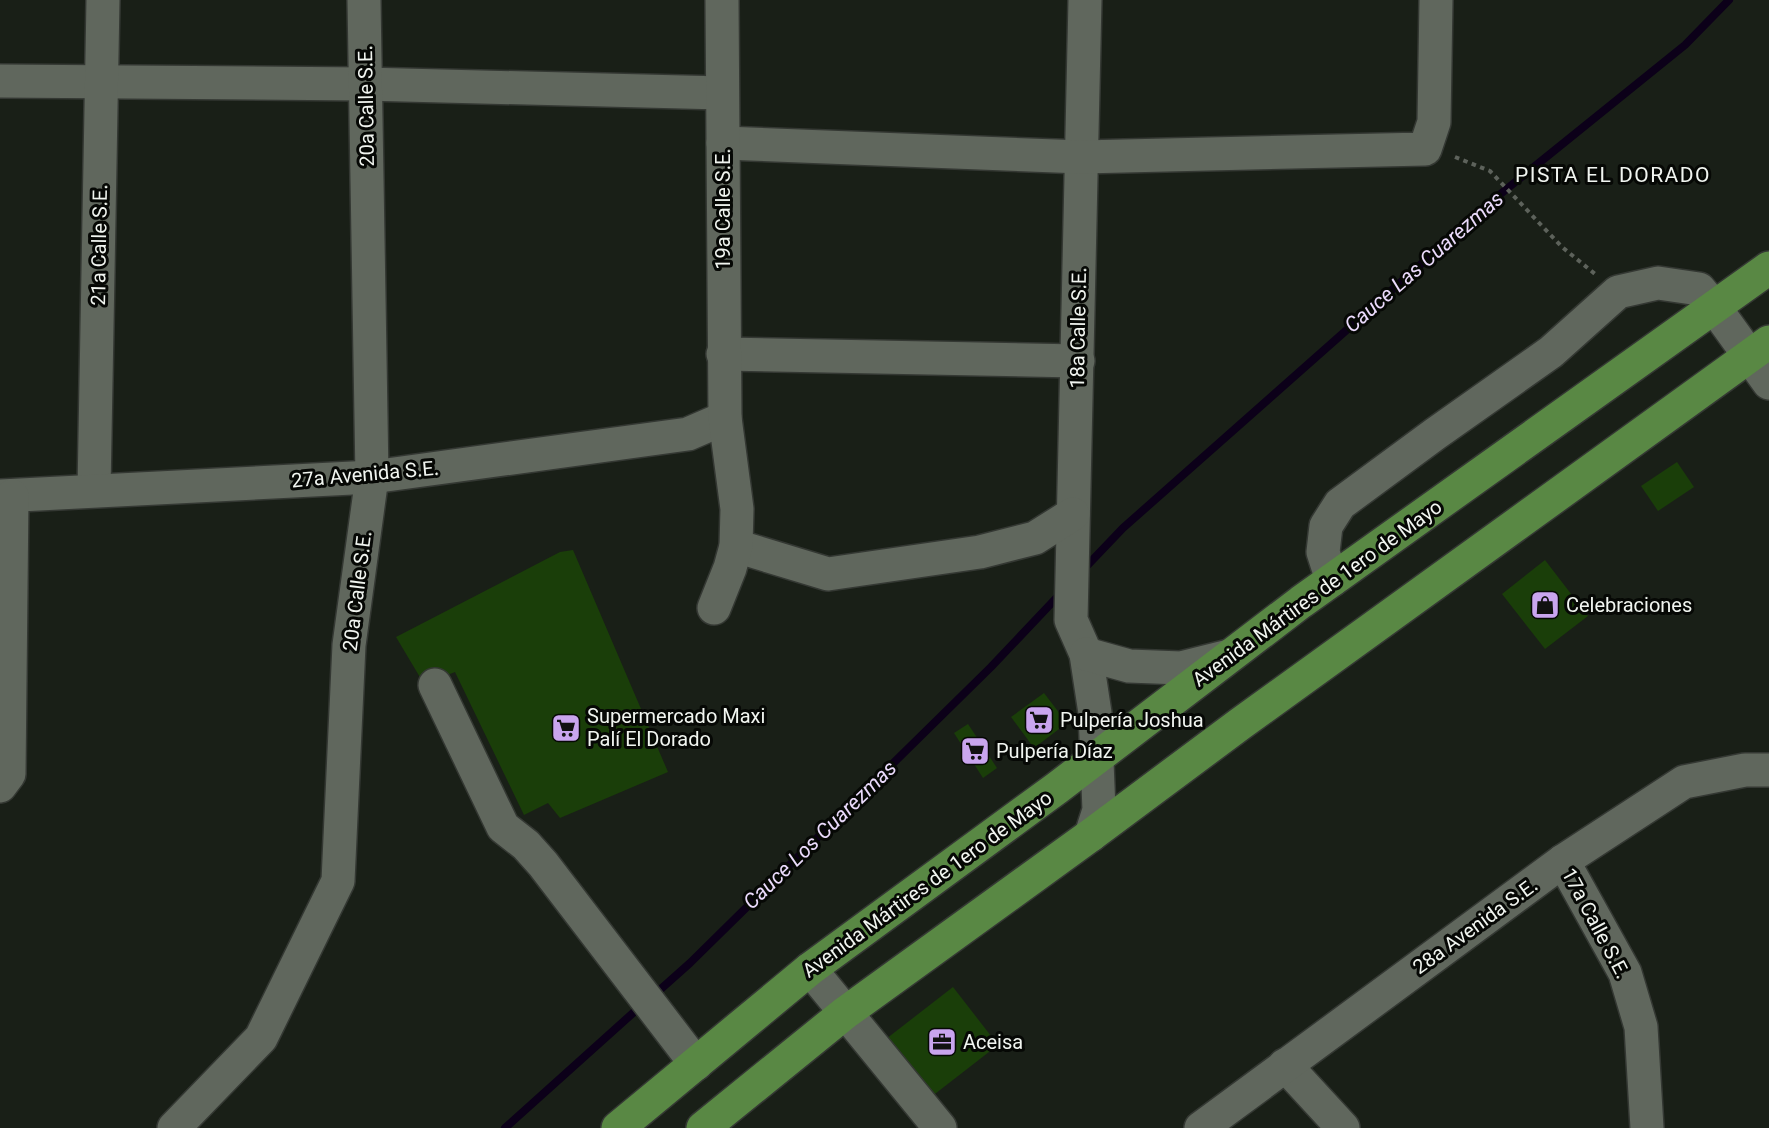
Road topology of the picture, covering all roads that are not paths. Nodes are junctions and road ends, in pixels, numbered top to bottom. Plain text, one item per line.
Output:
1 (103, 0) edge
2 (364, 0) edge
3 (722, 0) edge
4 (1085, 0) edge
5 (1436, 0) edge
6 (0, 81) edge
7 (102, 82) junction
8 (365, 84) junction
9 (722, 93) junction
10 (723, 143) junction
11 (1082, 157) junction
12 (1769, 268) edge
13 (1715, 308) junction
14 (1760, 349) edge
15 (723, 354) junction
16 (1078, 361) junction
17 (1769, 383) edge
18 (725, 418) junction
19 (372, 477) junction
20 (94, 490) junction
21 (6, 496) edge
22 (1072, 524) junction
23 (736, 546) junction
24 (1332, 580) junction
25 (714, 608) dead end
26 (1086, 654) junction
27 (1229, 656) junction
28 (435, 685) dead end
29 (1097, 756) junction
30 (1769, 770) edge
31 (0, 786) edge
32 (1091, 835) junction
33 (1563, 861) junction
34 (810, 969) junction
35 (845, 1013) junction
36 (696, 1064) junction
37 (1285, 1065) junction
38 (174, 1128) edge
39 (618, 1128) edge
40 (702, 1128) edge
41 (940, 1128) edge
42 (1202, 1128) edge
43 (1343, 1128) edge
44 (1647, 1128) edge

1 - 7 street, 21a Calle S.E.
2 - 8 street, 20a Calle S.E.
3 - 9 street, 19a Calle S.E.
4 - 11 street, 18a Calle S.E.
5 - 11 street
6 - 7 street
7 - 8 street
7 - 20 street, 21a Calle S.E.
8 - 9 street
8 - 19 street, 20a Calle S.E.
9 - 10 street, 19a Calle S.E.
10 - 11 street
10 - 15 street, 19a Calle S.E.
11 - 16 street, 18a Calle S.E.
12 - 13 main road, Avenida Mártires de 1ero de Mayo
13 - 14 street
13 - 24 main road, Avenida Mártires de 1ero de Mayo
13 - 24 street
14 - 17 street
14 - 32 main road
15 - 16 street
15 - 18 street, 19a Calle S.E.
16 - 22 street, 18a Calle S.E.
18 - 19 street, 27a Avenida S.E.
18 - 23 street, 19a Calle S.E.
19 - 20 street, 27a Avenida S.E.
19 - 38 street, 20a Calle S.E.
20 - 21 street, 27a Avenida S.E.
21 - 31 street
22 - 23 street
22 - 26 street, 18a Calle S.E.
23 - 25 street, 19a Calle S.E.
24 - 27 main road, Avenida Mártires de 1ero de Mayo
26 - 27 street
26 - 29 street, 18a Calle S.E.
27 - 29 main road, Avenida Mártires de 1ero de Mayo
28 - 36 street
29 - 32 street, 18a Calle S.E.
29 - 34 main road, Avenida Mártires de 1ero de Mayo
30 - 33 street, 28a Avenida S.E.
32 - 35 main road
33 - 37 street, 28a Avenida S.E.
33 - 44 street, 17a Calle S.E.
34 - 35 street
34 - 36 main road, Avenida Mártires de 1ero de Mayo
35 - 40 main road
35 - 41 street
36 - 39 main road, Avenida Mártires de 1ero de Mayo
37 - 42 street, 28a Avenida S.E.
37 - 43 street

